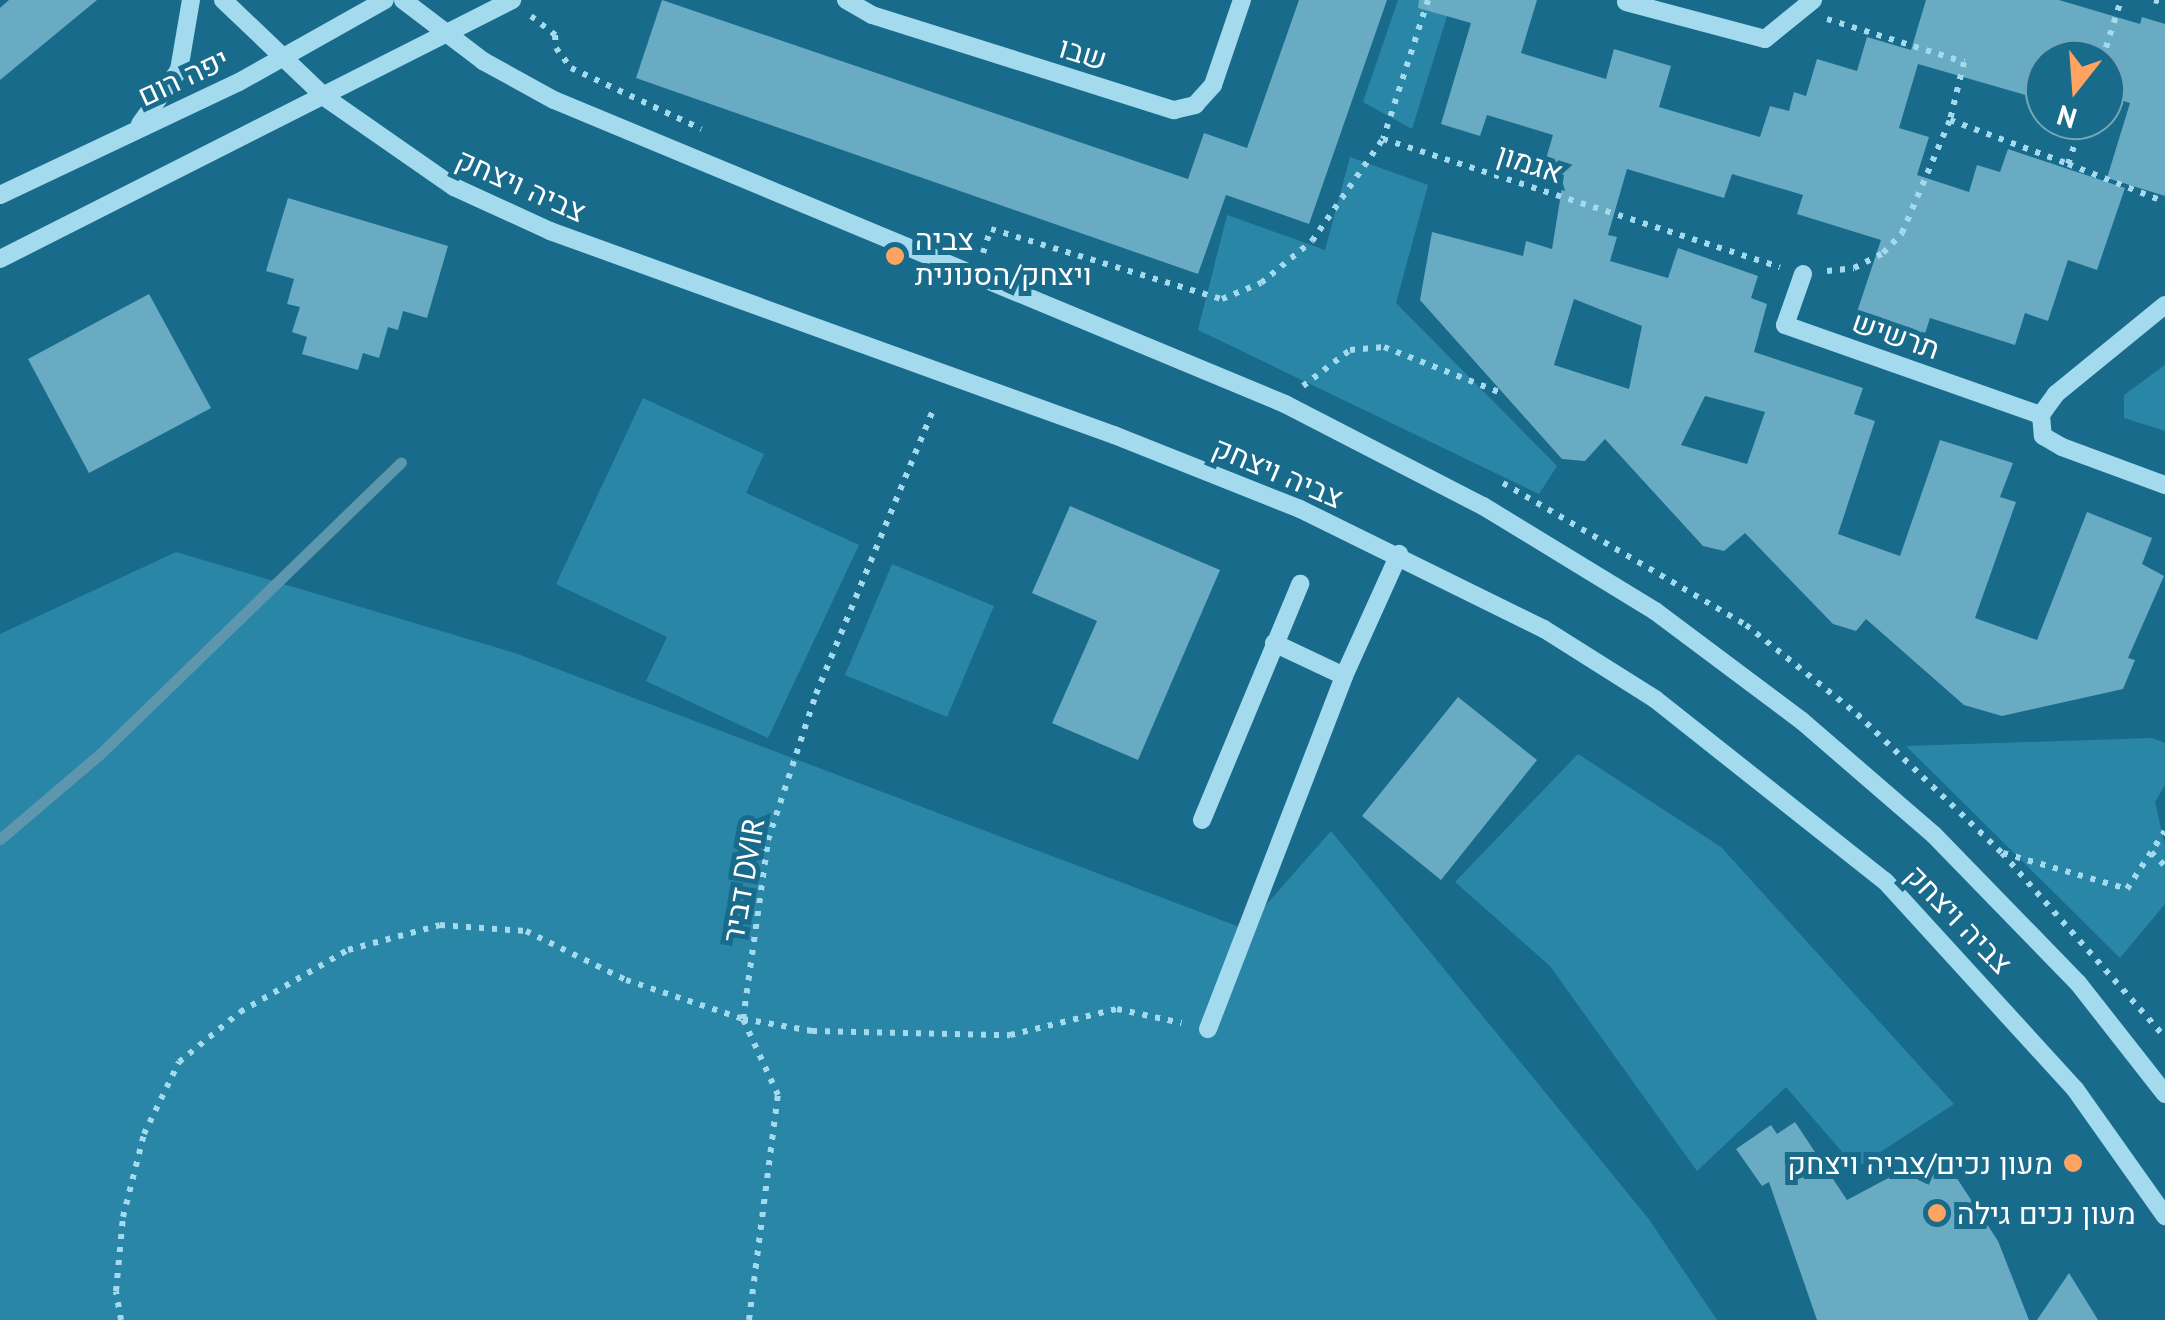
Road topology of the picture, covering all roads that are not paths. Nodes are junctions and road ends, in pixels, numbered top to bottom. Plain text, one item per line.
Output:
1 (192, 0) edge
2 (222, 0) edge
3 (385, 0) edge
4 (403, 0) edge
5 (512, 0) edge
6 (846, 0) edge
7 (1242, 0) edge
8 (1626, 2) edge
9 (1807, 5) edge
10 (448, 36) junction
11 (281, 60) junction
12 (326, 98) junction
13 (134, 130) junction
14 (0, 195) edge
15 (0, 260) edge
16 (1803, 274) road end
17 (2165, 305) edge
18 (2040, 415) junction
19 (2165, 485) edge
20 (1399, 554) junction
21 (1300, 584) dead end
22 (1274, 642) junction
23 (1344, 676) junction
24 (1202, 820) dead end
25 (1208, 1029) road end
26 (2165, 1094) edge
27 (2165, 1216) edge

1 - 13 street
2 - 11 street, צביה ויצחק
3 - 11 street, יפה רום
4 - 10 street, צביה ויצחק
5 - 10 street
6 - 7 street, שבו
8 - 9 street
10 - 12 street
10 - 26 street, צביה ויצחק
11 - 12 street, צביה ויצחק
11 - 13 street, יפה רום
12 - 15 street
12 - 20 street, צביה ויצחק
13 - 14 street, יפה רום
16 - 18 street, תרשיש
17 - 18 street
18 - 19 street
20 - 23 street
20 - 27 street, צביה ויצחק
21 - 22 street
22 - 23 street
22 - 24 street
23 - 25 street

